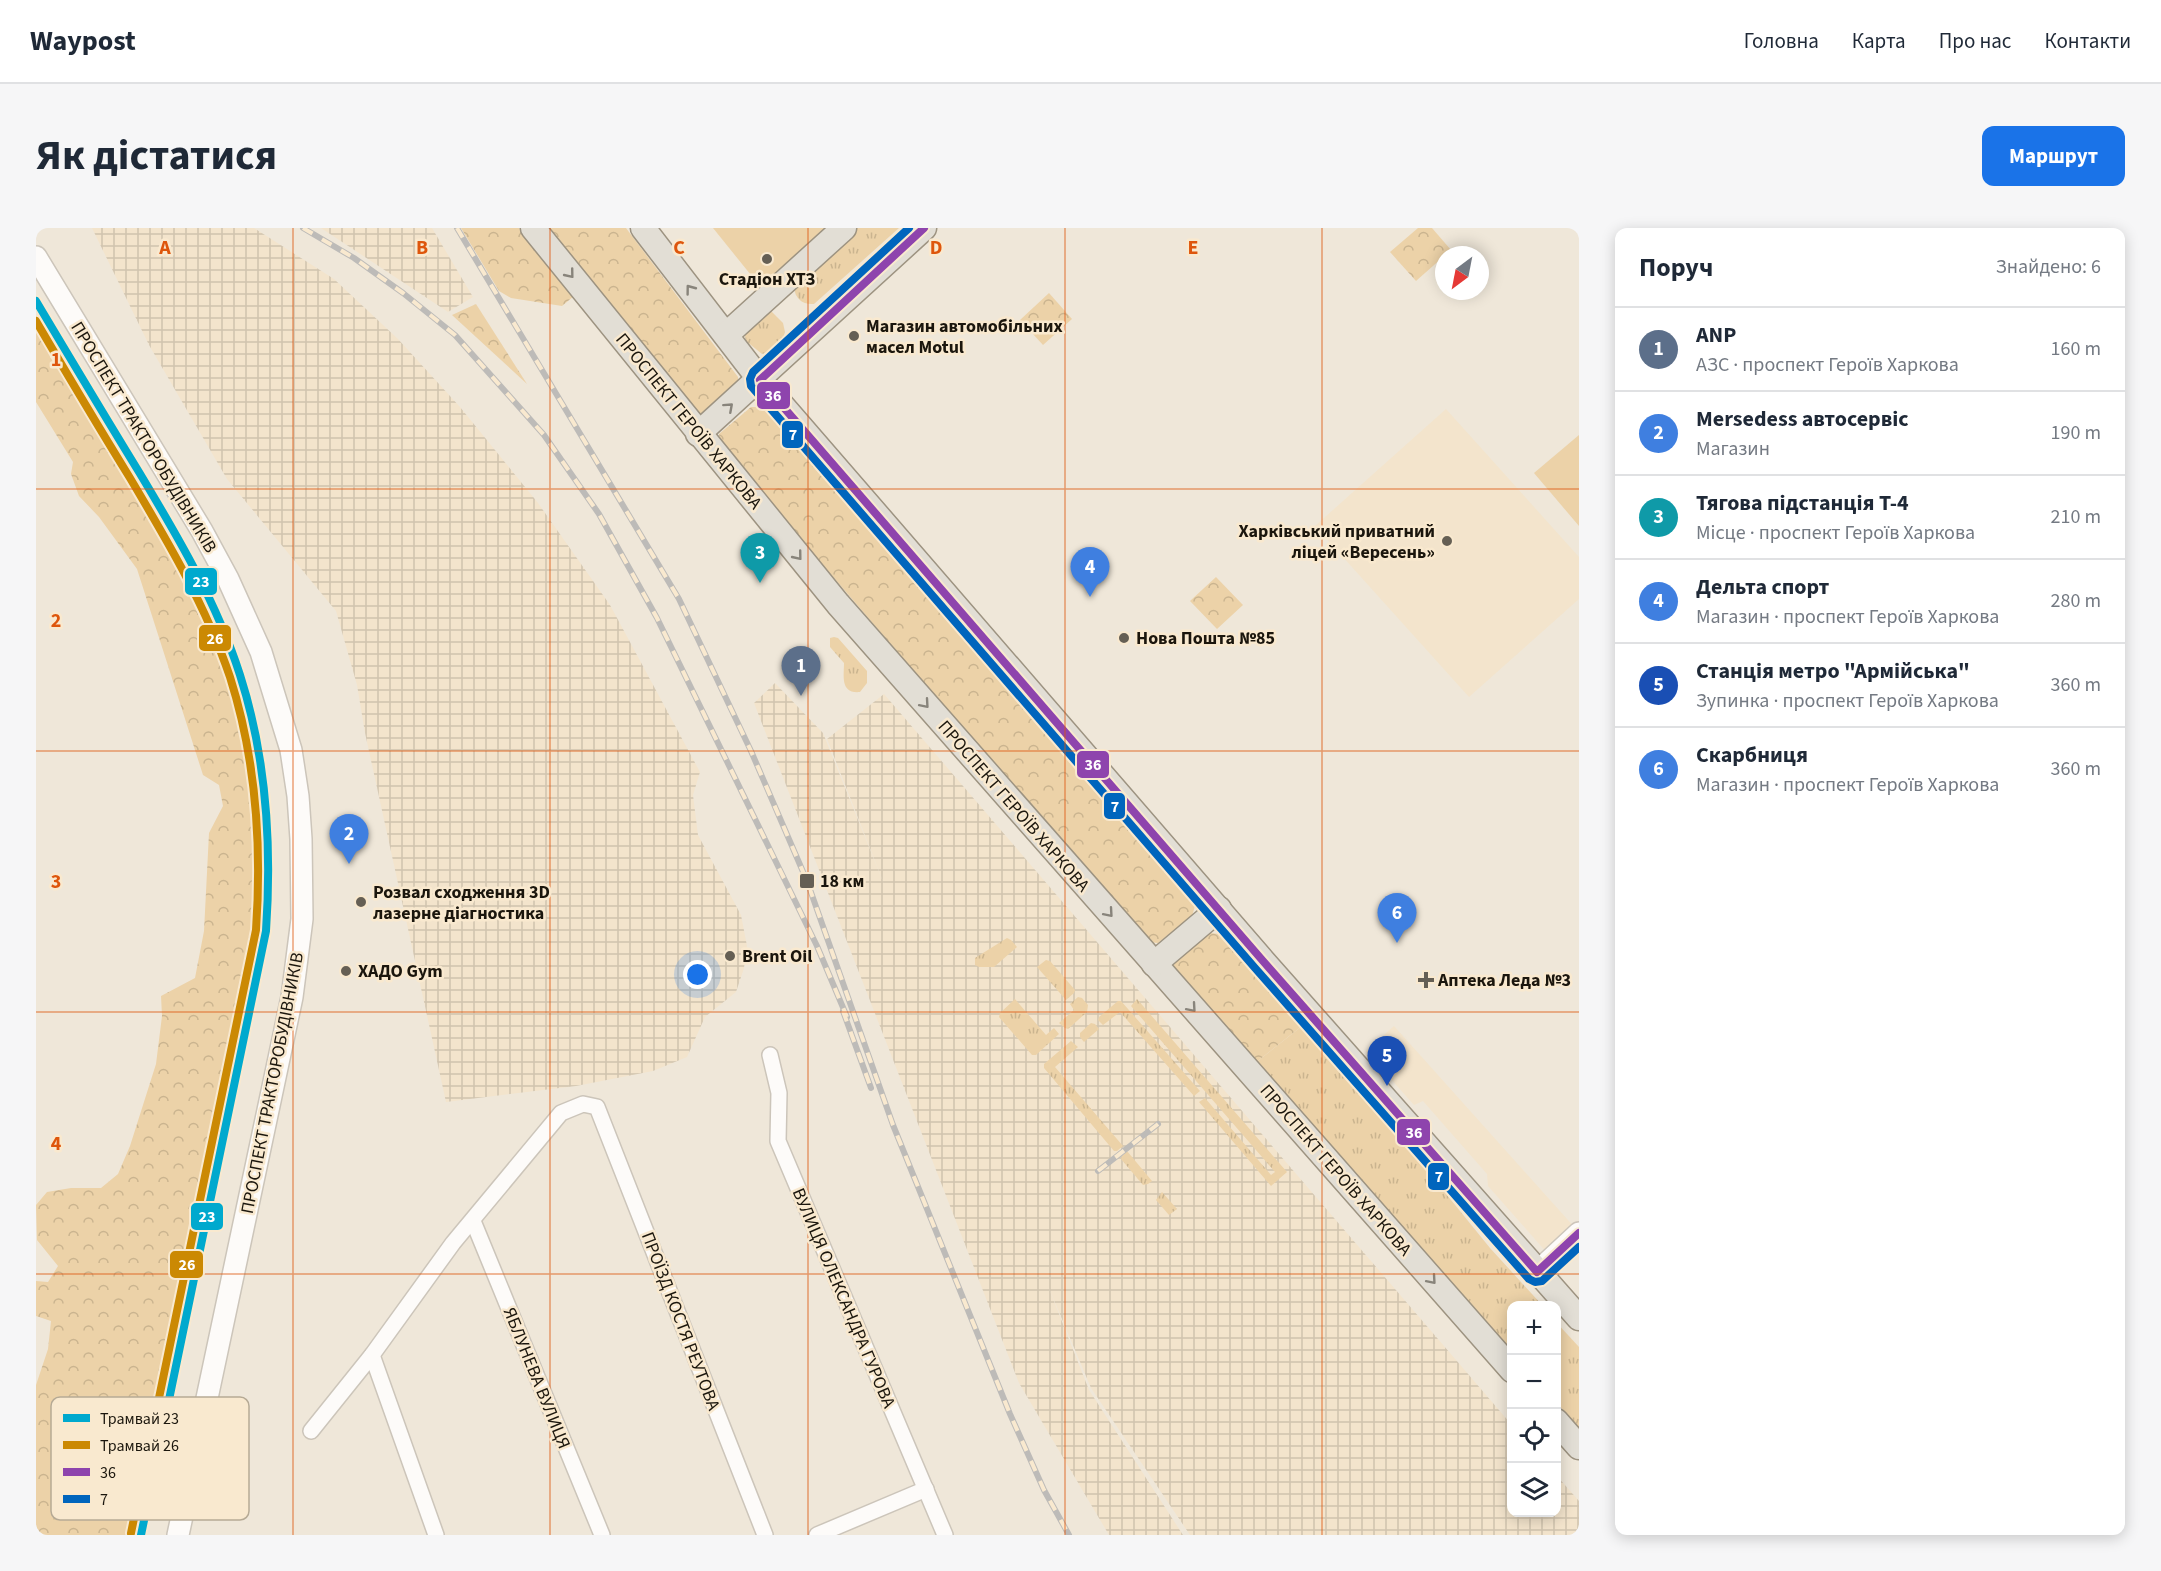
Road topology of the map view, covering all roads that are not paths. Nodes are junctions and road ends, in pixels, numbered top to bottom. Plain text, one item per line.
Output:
1 (533, 228) edge
2 (644, 228) edge
3 (844, 228) edge
4 (924, 228) edge
5 (36, 257) edge
6 (726, 335) junction
7 (760, 380) junction
8 (698, 434) junction
9 (1219, 909) junction
10 (1154, 964) junction
11 (770, 1054) dead end
12 (472, 1221) junction
13 (1579, 1233) edge
14 (1537, 1272) junction
15 (1579, 1318) edge
16 (372, 1355) junction
17 (1507, 1364) edge
18 (207, 1397) edge
19 (1561, 1426) edge
20 (311, 1431) dead end
21 (1579, 1447) edge
22 (926, 1490) junction
23 (181, 1520) edge
24 (430, 1533) edge
25 (178, 1535) edge
26 (602, 1535) edge
27 (765, 1535) edge
28 (817, 1535) edge
29 (945, 1535) edge

1 -> 8 main road, ПРОСПЕКТ ГЕРОЇВ ХАРКОВА
6 -> 2 main road
3 - 6 main road
4 - 7 main road
5 - 18 main road, ПРОСПЕКТ ТРАКТОРОБУДІВНИКІВ
6 - 7 main road
8 -> 7 main road
7 - 9 main road
8 -> 10 main road, ПРОСПЕКТ ГЕРОЇВ ХАРКОВА
9 - 10 main road
9 - 14 main road
10 -> 17 main road, ПРОСПЕКТ ГЕРОЇВ ХАРКОВА
11 - 22 street, ВУЛИЦЯ ОЛЕКСАНДРА ГУРОВА
12 - 16 street
12 - 26 street, ЯБЛУНЕВА ВУЛИЦЯ
12 - 27 street, ПРОЇЗД КОСТЯ РЕУТОВА
13 - 14 main road
14 - 15 main road
16 - 20 street
16 - 24 street
19 - 21 main road
22 - 28 street
22 - 29 street, ВУЛИЦЯ ОЛЕКСАНДРА ГУРОВА
23 - 25 main road, ПРОСПЕКТ ТРАКТОРОБУДІВНИКІВ

